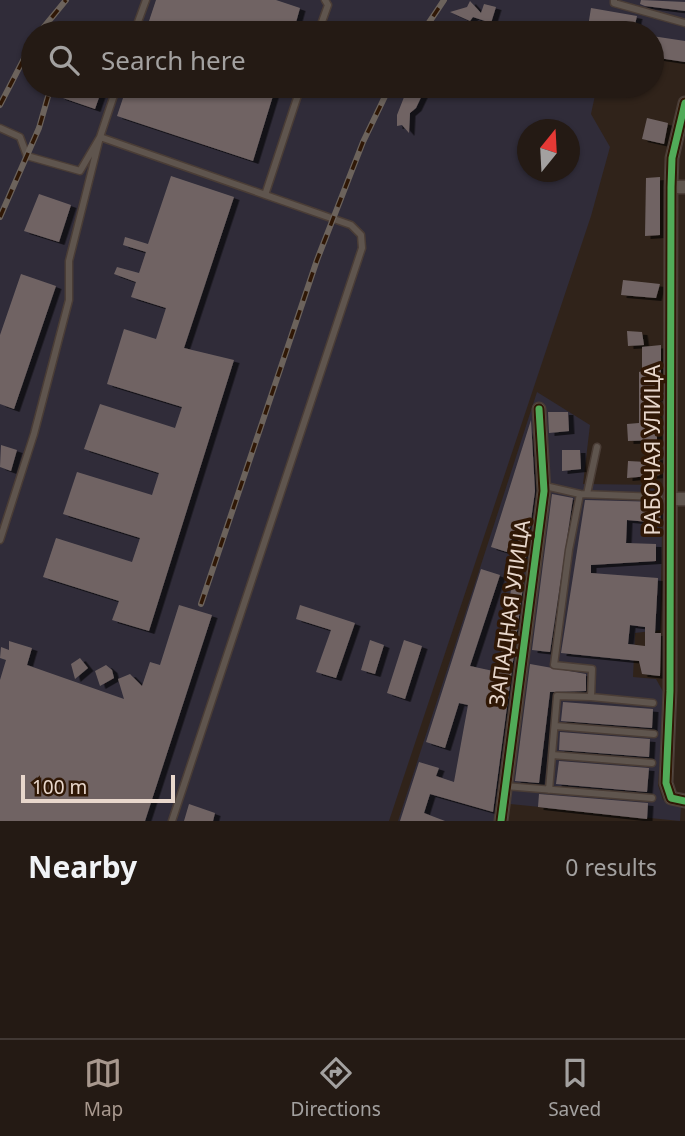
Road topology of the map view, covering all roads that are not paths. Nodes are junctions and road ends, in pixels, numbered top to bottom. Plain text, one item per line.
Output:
1 (146, 0) edge
2 (325, 0) edge
3 (614, 0) edge
4 (138, 21) edge
5 (322, 21) edge
6 (685, 23) edge
7 (113, 98) edge
8 (297, 98) edge
9 (685, 103) edge
10 (0, 128) edge
11 (100, 137) junction
12 (671, 187) junction
13 (685, 187) edge
14 (265, 195) junction
15 (679, 298) edge
16 (685, 397) edge
17 (671, 398) junction
18 (539, 410) dead end
19 (597, 447) dead end
20 (544, 486) junction
21 (584, 494) junction
22 (665, 498) junction
23 (685, 499) edge
24 (0, 540) edge
25 (670, 596) junction
26 (685, 596) edge
27 (670, 691) junction
28 (685, 691) edge
29 (591, 697) junction
30 (653, 703) dead end
31 (555, 726) junction
32 (654, 734) dead end
33 (552, 755) junction
34 (652, 763) dead end
35 (505, 786) junction
36 (549, 790) junction
37 (652, 798) dead end
38 (685, 802) edge
39 (172, 821) edge
40 (501, 821) edge

1 - 4 lane
2 - 5 lane
3 - 6 lane
7 - 11 lane
8 - 14 lane
9 - 12 street, РАБОЧАЯ УЛИЦА
10 - 11 lane
11 - 14 lane
11 - 24 lane
12 - 13 street
12 - 15 street, РАБОЧАЯ УЛИЦА
14 - 39 lane
15 - 17 street, РАБОЧАЯ УЛИЦА
16 - 17 street
17 - 22 street, РАБОЧАЯ УЛИЦА
18 - 20 street, ЗАПАДНАЯ УЛИЦА
19 - 21 lane
20 - 21 lane
20 - 35 street, ЗАПАДНАЯ УЛИЦА
21 - 22 lane
21 - 29 lane
22 - 23 street
22 - 25 street, РАБОЧАЯ УЛИЦА
25 - 26 street
25 - 27 street, РАБОЧАЯ УЛИЦА
27 - 28 street
27 - 38 street, РАБОЧАЯ УЛИЦА
29 - 30 lane
29 - 31 lane
31 - 32 lane
31 - 33 lane
33 - 34 lane
33 - 36 lane
35 - 36 lane
35 - 40 street, ЗАПАДНАЯ УЛИЦА
36 - 37 lane

